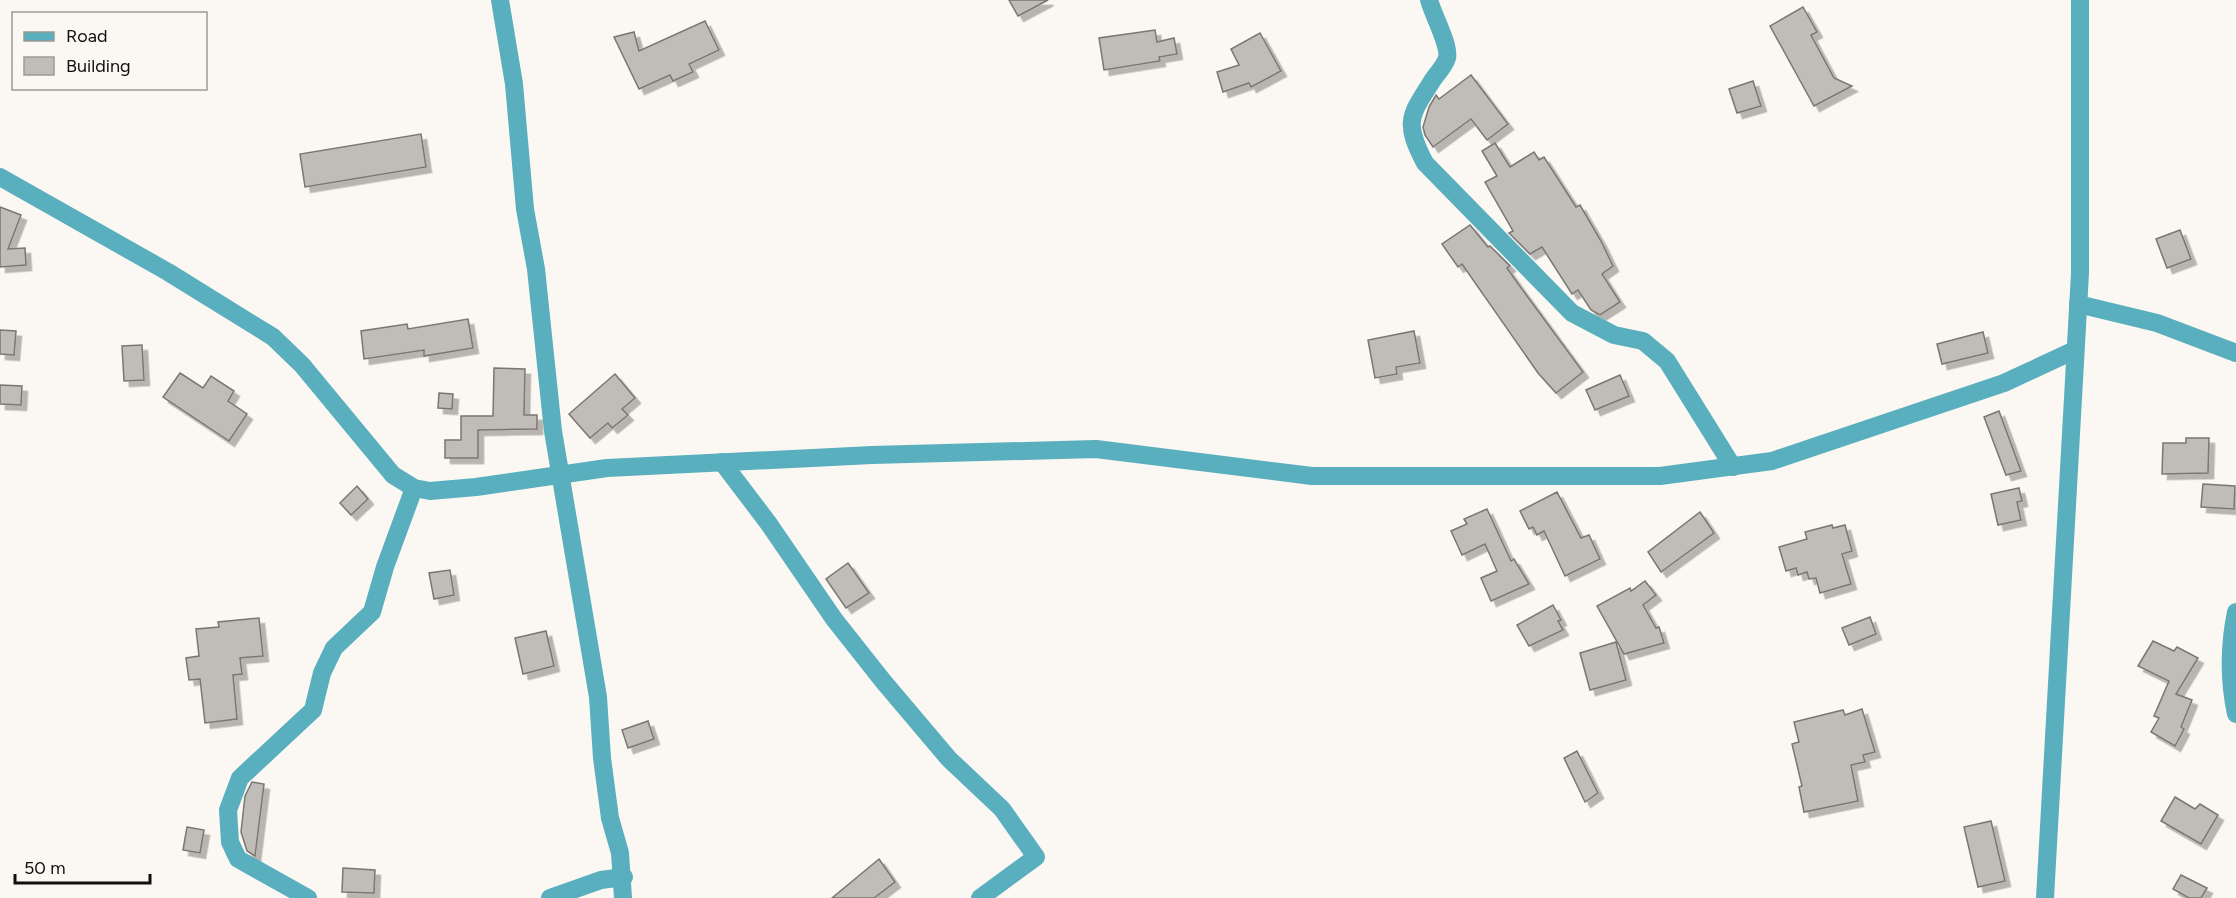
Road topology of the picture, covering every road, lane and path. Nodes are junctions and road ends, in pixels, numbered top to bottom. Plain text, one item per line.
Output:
1 (500, 0) edge
2 (1429, 0) edge
3 (2080, 0) edge
4 (0, 177) edge
5 (2078, 304) junction
6 (2075, 350) junction
7 (2236, 352) edge
8 (722, 462) junction
9 (1733, 467) junction
10 (561, 473) junction
11 (414, 488) junction
12 (2236, 612) edge
13 (2236, 714) edge
14 (624, 877) junction
15 (308, 898) edge
16 (550, 898) edge
17 (623, 898) edge
18 (980, 898) edge
19 (2044, 898) edge

1 - 10 street
2 - 9 street
3 - 5 street
4 - 11 street
5 - 6 street
5 - 7 street
6 - 9 street
6 - 19 street
8 - 9 street
8 - 10 street
8 - 18 street
10 - 11 street
10 - 14 street
11 - 15 street
12 - 13 street
14 - 16 street
14 - 17 street

